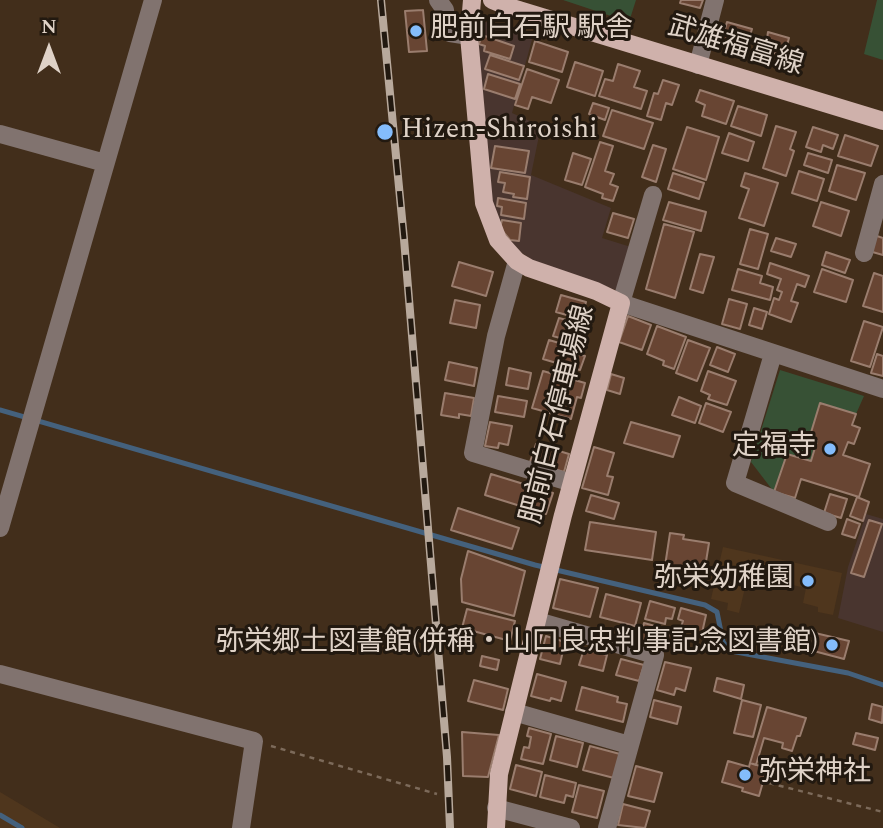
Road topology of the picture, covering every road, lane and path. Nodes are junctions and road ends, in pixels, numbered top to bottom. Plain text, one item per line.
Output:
1 (153, 0) edge
2 (438, 0) edge
3 (472, 0) edge
4 (492, 0) edge
5 (715, 0) edge
6 (469, 36) junction
7 (698, 65) junction
8 (883, 121) edge
9 (0, 134) edge
10 (105, 163) junction
11 (883, 184) edge
12 (653, 195) dead end
13 (864, 253) dead end
14 (517, 261) junction
15 (621, 303) junction
16 (773, 354) junction
17 (883, 389) edge
18 (572, 483) junction
19 (828, 522) dead end
20 (0, 528) edge
21 (537, 621) junction
22 (0, 674) edge
23 (514, 712) junction
24 (254, 741) junction
25 (629, 745) junction
26 (769, 783) dead end
27 (437, 794) dead end
28 (496, 808) junction
29 (883, 813) edge
30 (241, 828) edge
31 (496, 828) edge
32 (571, 828) edge
33 (607, 828) edge

1 - 10 street
2 - 6 street
3 - 6 main road, 肥前白石停車場線
4 - 7 main road, 武雄福富線
5 - 7 street
6 - 14 main road, 肥前白石停車場線
7 - 8 main road, 武雄福富線
9 - 10 street
10 - 20 street
11 - 13 street
12 - 15 street
14 - 15 main road, 肥前白石停車場線
14 - 18 street
15 - 16 street
15 - 18 main road, 肥前白石停車場線
16 - 17 street
16 - 19 street
18 - 21 main road, 肥前白石停車場線
21 - 23 main road, 肥前白石停車場線
21 - 25 street
22 - 24 street
23 - 25 street
23 - 28 main road, 肥前白石停車場線
24 - 27 path
24 - 30 street
25 - 33 street
26 - 29 path
28 - 31 main road, 肥前白石停車場線
28 - 32 street

